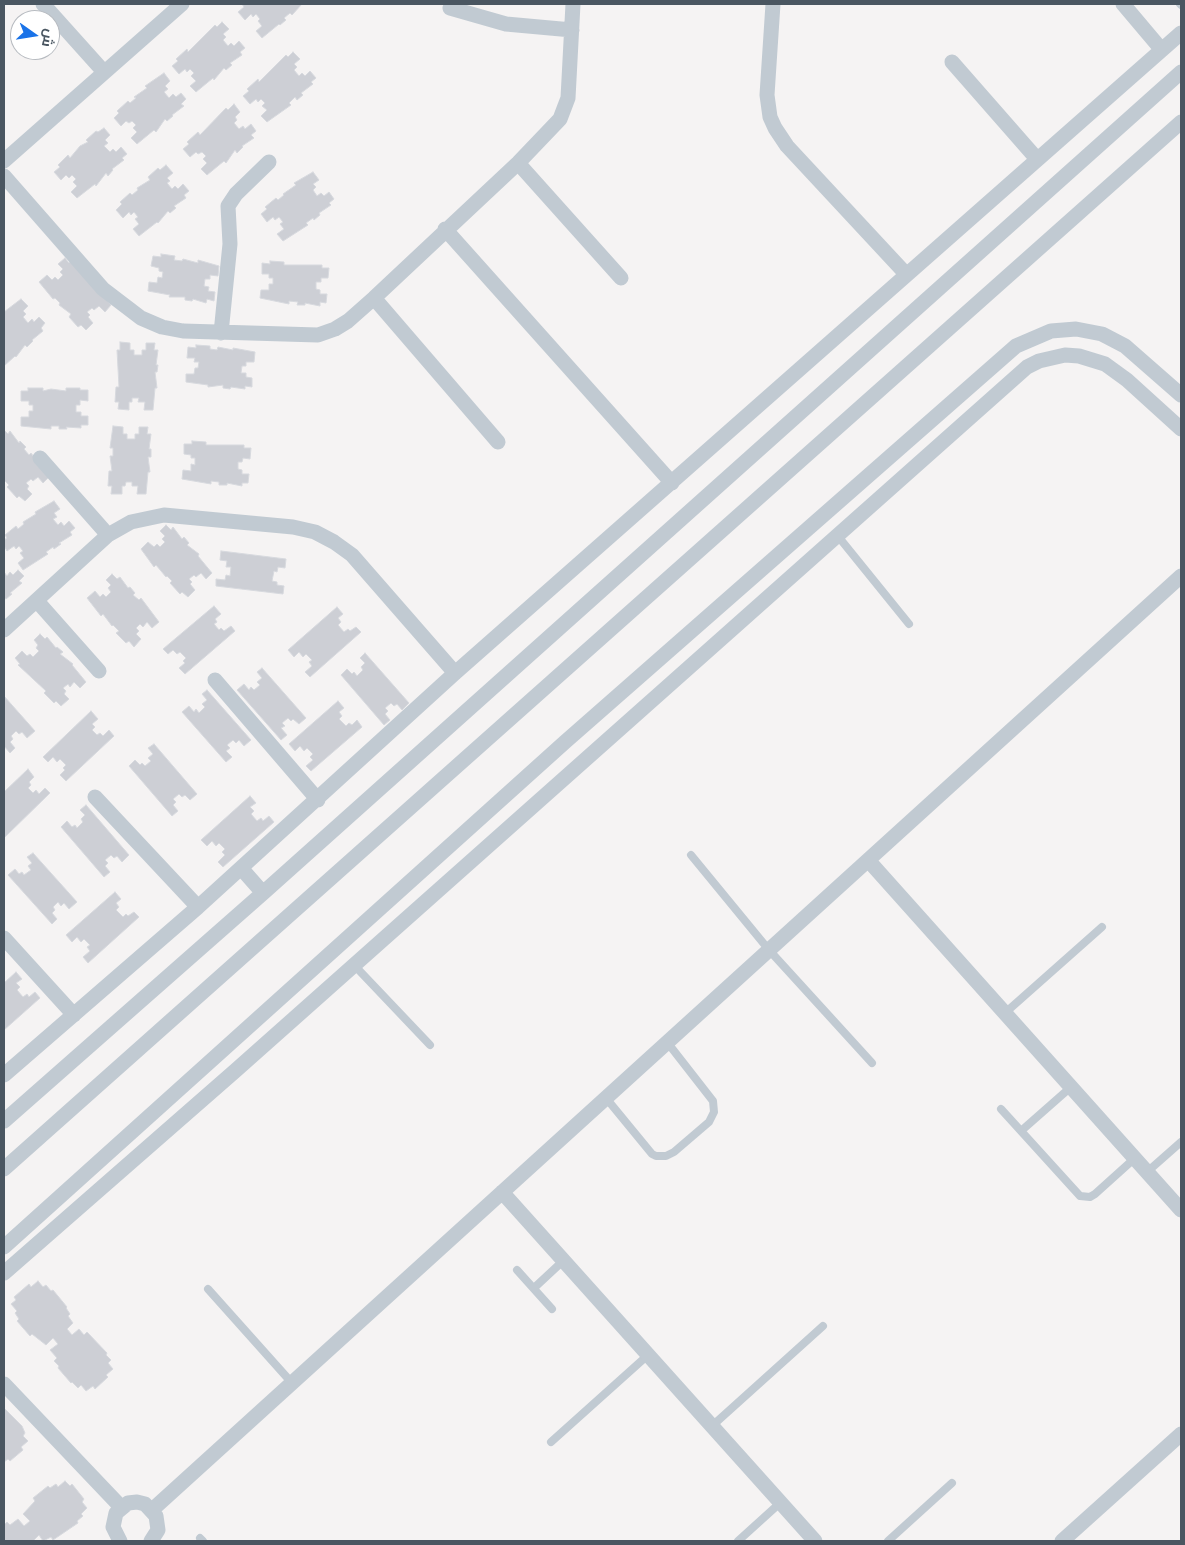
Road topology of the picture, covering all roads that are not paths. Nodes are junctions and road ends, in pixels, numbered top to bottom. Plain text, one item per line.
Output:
1 (44, 4) edge
2 (182, 4) edge
3 (573, 4) edge
4 (773, 4) edge
5 (1123, 4) edge
6 (450, 8) dead end
7 (572, 30) junction
8 (1181, 33) edge
9 (1161, 50) junction
10 (952, 62) dead end
11 (104, 72) junction
12 (1181, 72) edge
13 (1181, 122) edge
14 (1037, 159) junction
15 (4, 161) edge
16 (269, 162) dead end
17 (518, 163) junction
18 (4, 176) edge
19 (445, 229) junction
20 (906, 274) junction
21 (621, 278) dead end
22 (374, 298) junction
23 (221, 333) junction
24 (1181, 395) edge
25 (944, 409) junction
26 (960, 426) junction
27 (1181, 429) edge
28 (498, 442) dead end
29 (40, 458) dead end
30 (672, 484) junction
31 (108, 535) junction
32 (837, 535) junction
33 (1181, 576) edge
34 (37, 601) junction
35 (909, 624) dead end
36 (4, 630) edge
37 (99, 671) dead end
38 (455, 673) junction
39 (215, 680) dead end
40 (565, 742) junction
41 (582, 762) junction
42 (95, 797) dead end
43 (318, 800) junction
44 (691, 855) dead end
45 (868, 860) junction
46 (241, 868) junction
47 (263, 893) junction
48 (198, 907) junction
49 (1102, 927) dead end
50 (4, 938) edge
51 (769, 950) junction
52 (354, 965) junction
53 (1005, 1013) junction
54 (74, 1015) junction
55 (668, 1042) junction
56 (430, 1045) dead end
57 (872, 1063) dead end
58 (4, 1075) edge
59 (1071, 1087) junction
60 (606, 1098) junction
61 (1001, 1109) dead end
62 (4, 1121) edge
63 (1021, 1131) junction
64 (1181, 1142) edge
65 (1135, 1158) junction
66 (4, 1169) edge
67 (1148, 1172) junction
68 (502, 1192) junction
69 (1181, 1210) edge
70 (4, 1247) edge
71 (564, 1261) junction
72 (517, 1270) dead end
73 (4, 1273) edge
74 (534, 1288) junction
75 (208, 1289) dead end
76 (552, 1309) dead end
77 (823, 1326) dead end
78 (648, 1355) junction
79 (292, 1383) junction
80 (4, 1384) edge
81 (712, 1426) junction
82 (1181, 1434) edge
83 (551, 1442) dead end
84 (952, 1483) dead end
85 (780, 1502) junction
86 (120, 1507) junction
87 (152, 1510) junction
88 (119, 1541) edge
89 (151, 1541) edge
90 (738, 1541) edge
91 (815, 1541) edge
92 (888, 1541) edge
93 (1062, 1541) edge

1 - 11 street
2 - 11 street
3 - 7 street
4 - 20 street
5 - 9 street
6 - 7 street
7 - 17 street
8 - 9 street
9 - 14 street
10 - 14 street
11 - 15 street
12 - 47 street
13 - 66 street
14 - 20 street
16 - 23 street
17 - 19 street
17 - 21 street
18 - 23 street
19 - 22 street
19 - 30 street
20 - 30 street
22 - 23 street
22 - 28 street
24 - 25 street
25 - 26 street
25 - 40 street
26 - 27 street
26 - 32 street
29 - 31 street
30 - 38 street
31 - 34 street
31 - 38 street
32 - 35 lane
32 - 41 street
33 - 45 street
34 - 36 street
34 - 37 street
38 - 43 street
39 - 43 street
40 - 41 street
40 - 70 street
41 - 52 street
42 - 48 street
43 - 46 street
44 - 51 lane
45 - 51 street
45 - 53 street
46 - 47 street
46 - 48 street
47 - 62 street
48 - 54 street
49 - 53 lane
50 - 54 street
51 - 55 street
51 - 57 lane
52 - 56 lane
52 - 73 street
53 - 59 street
54 - 58 street
55 - 60 street
55 - 60 lane
59 - 63 lane
59 - 65 street
60 - 68 street
61 - 63 lane
63 - 65 lane
64 - 67 lane
65 - 67 street
67 - 69 street
68 - 71 street
68 - 79 street
71 - 74 lane
71 - 78 street
72 - 74 lane
74 - 76 lane
75 - 79 lane
77 - 81 lane
78 - 81 street
78 - 83 lane
79 - 87 street
80 - 86 street
81 - 85 street
82 - 93 street
84 - 92 lane
85 - 90 lane
85 - 91 street
86 - 87 street
86 - 88 street
87 - 89 street

